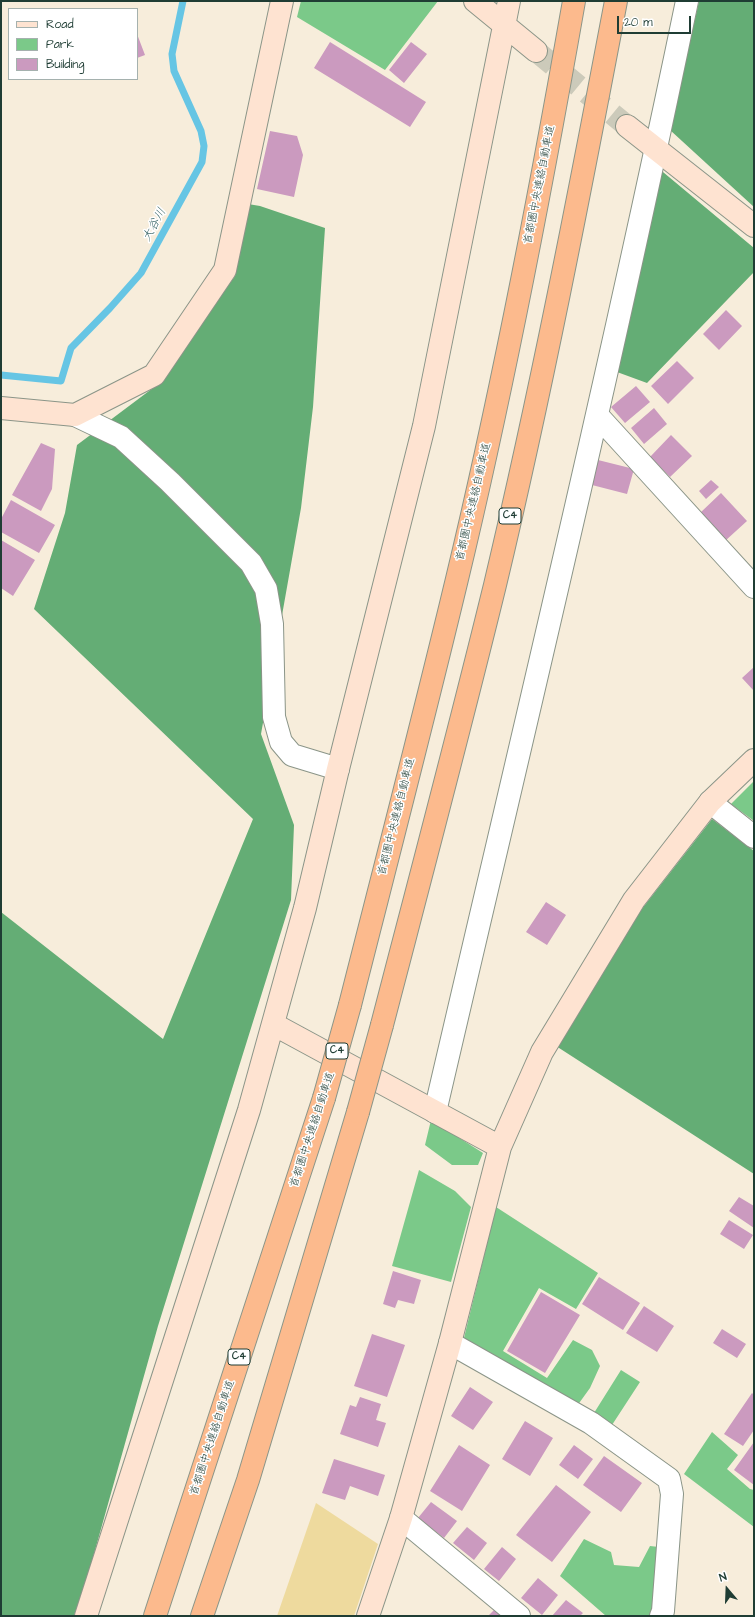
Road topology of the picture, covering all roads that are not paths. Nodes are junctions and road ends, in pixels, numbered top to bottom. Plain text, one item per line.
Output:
1 (282, 1) edge
2 (475, 1) edge
3 (509, 1) edge
4 (574, 1) edge
5 (616, 1) edge
6 (687, 1) edge
7 (504, 25) junction
8 (536, 51) tunnel mouth
9 (627, 126) tunnel mouth
10 (656, 150) junction
11 (754, 226) edge
12 (1, 408) edge
13 (75, 415) junction
14 (597, 415) junction
15 (754, 587) edge
16 (754, 760) edge
17 (338, 769) junction
18 (710, 802) junction
19 (754, 837) edge
20 (273, 1024) junction
21 (435, 1112) junction
22 (500, 1147) junction
23 (450, 1343) junction
24 (400, 1518) junction
25 (373, 1613) edge
26 (86, 1616) edge
27 (155, 1616) edge
28 (202, 1616) edge
29 (519, 1616) edge
30 (661, 1616) edge

1 - 13 street
2 - 7 street
3 - 7 street
4 - 27 highway, 首都圏中央連絡自動車道 / C4, bridge
5 - 28 highway, C4, bridge
6 - 10 street
7 - 8 street
7 - 17 street
9 - 10 street
10 - 11 street
10 - 14 street
12 - 13 street
13 - 17 street
14 - 15 street
14 - 21 street
16 - 18 street
17 - 20 street
18 - 19 street
18 - 22 street
20 - 21 street
20 - 26 street
21 - 22 street
22 - 23 street
23 - 24 street
23 - 30 street
24 - 25 street
24 - 29 street

